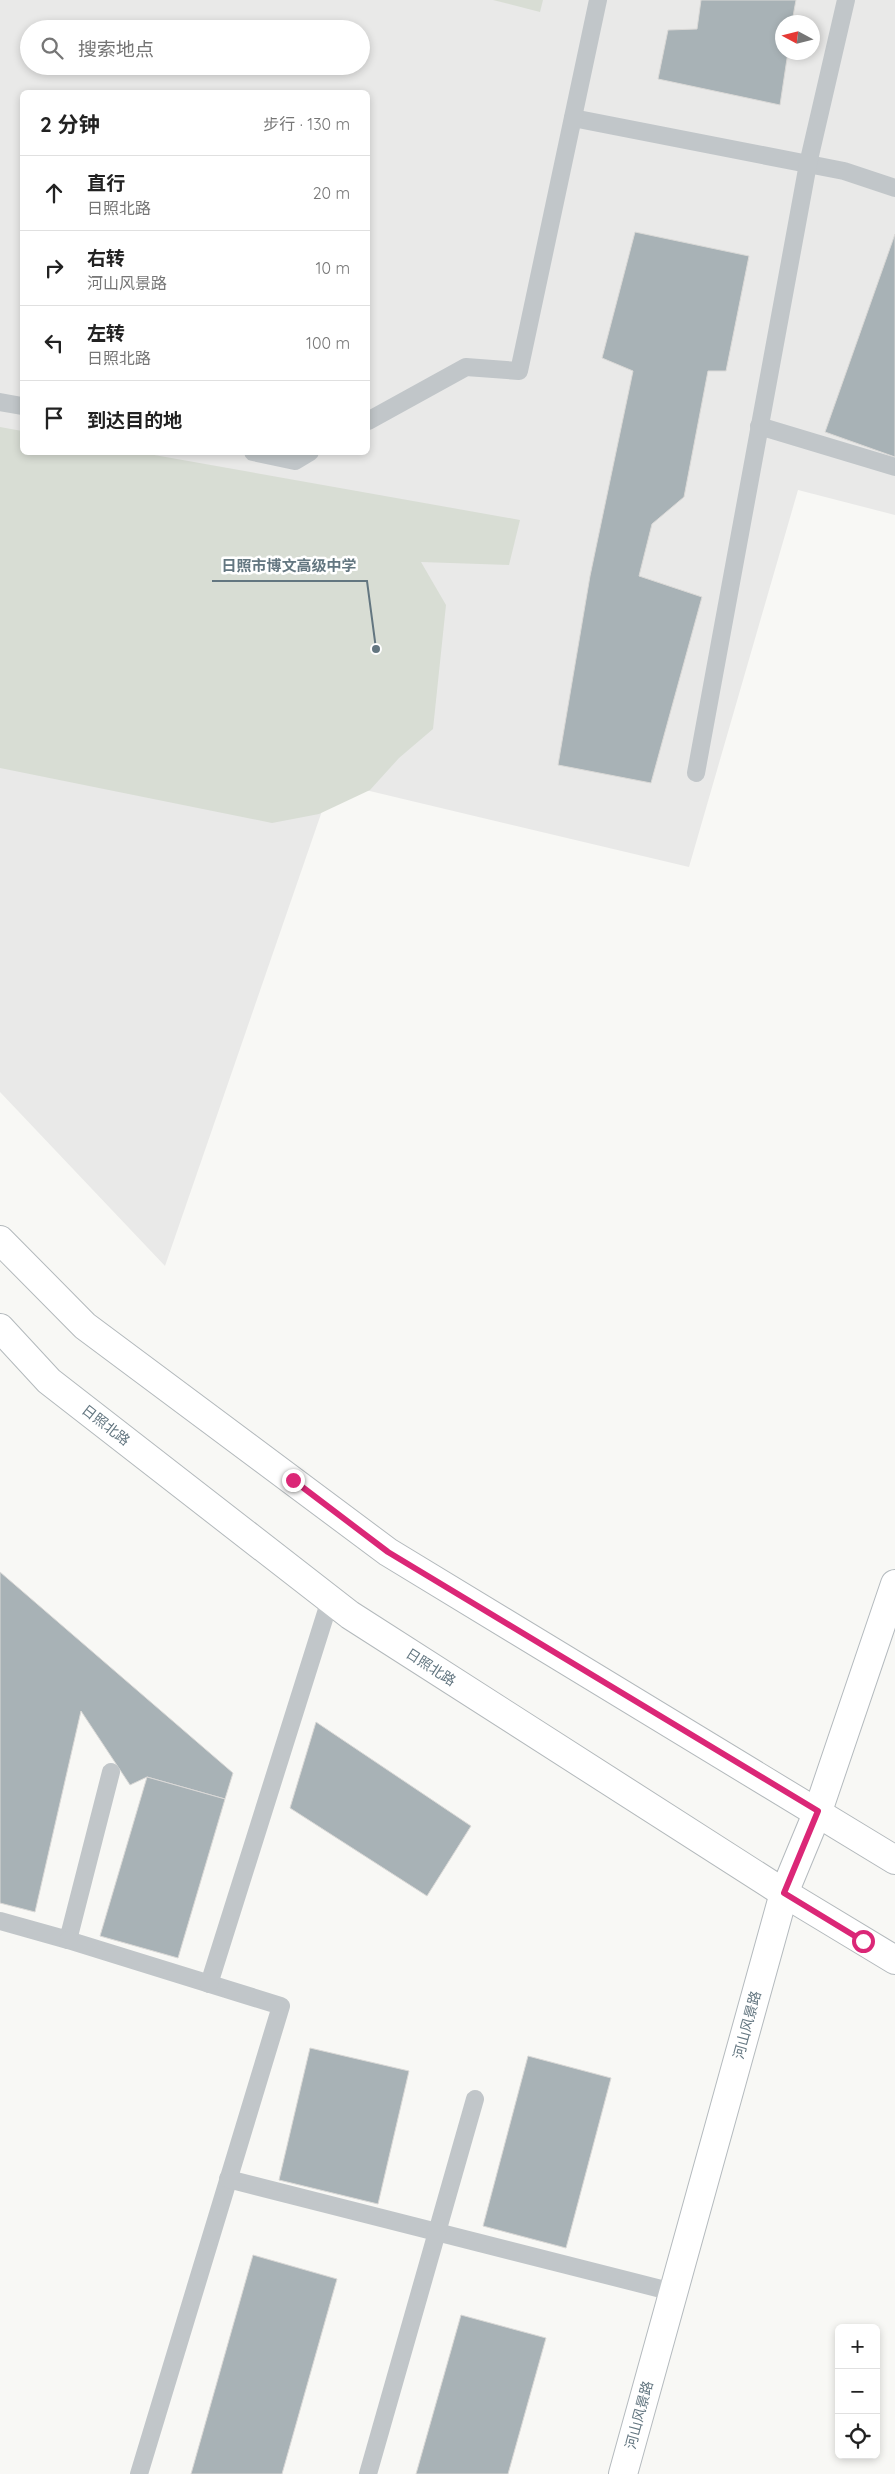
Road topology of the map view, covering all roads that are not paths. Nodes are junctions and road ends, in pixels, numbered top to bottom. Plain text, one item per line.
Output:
1 (598, 0) edge
2 (846, 0) edge
3 (573, 118) junction
4 (808, 164) junction
5 (895, 188) edge
6 (0, 402) edge
7 (20, 406) edge
8 (370, 420) edge
9 (760, 426) junction
10 (267, 455) edge
11 (305, 455) edge
12 (895, 467) edge
13 (696, 773) dead end
14 (0, 1240) edge
15 (0, 1328) edge
16 (895, 1584) edge
17 (330, 1600) junction
18 (110, 1772) dead end
19 (818, 1811) junction
20 (895, 1860) edge
21 (784, 1893) junction
22 (0, 1921) edge
23 (68, 1940) junction
24 (895, 1960) edge
25 (209, 1984) junction
26 (475, 2099) dead end
27 (228, 2179) junction
28 (437, 2232) junction
29 (673, 2292) junction
30 (139, 2474) edge
31 (368, 2474) edge
32 (623, 2474) edge

1 - 3 lane
2 - 4 lane
3 - 4 lane
3 - 8 lane
4 - 5 lane
4 - 9 lane
6 - 7 lane
9 - 12 lane
9 - 13 lane
10 - 11 lane
14 - 19 main road
15 - 17 main road, 日照北路
16 - 19 main road, 河山风景路
17 - 21 main road, 日照北路
17 - 25 lane
18 - 23 lane
19 - 20 main road
19 - 21 main road, 河山风景路
21 - 24 main road, 日照北路
21 - 29 main road, 河山风景路
22 - 23 lane
23 - 25 lane
25 - 27 lane
26 - 28 lane
27 - 28 lane
27 - 30 lane
28 - 29 lane
28 - 31 lane
29 - 32 main road, 河山风景路

